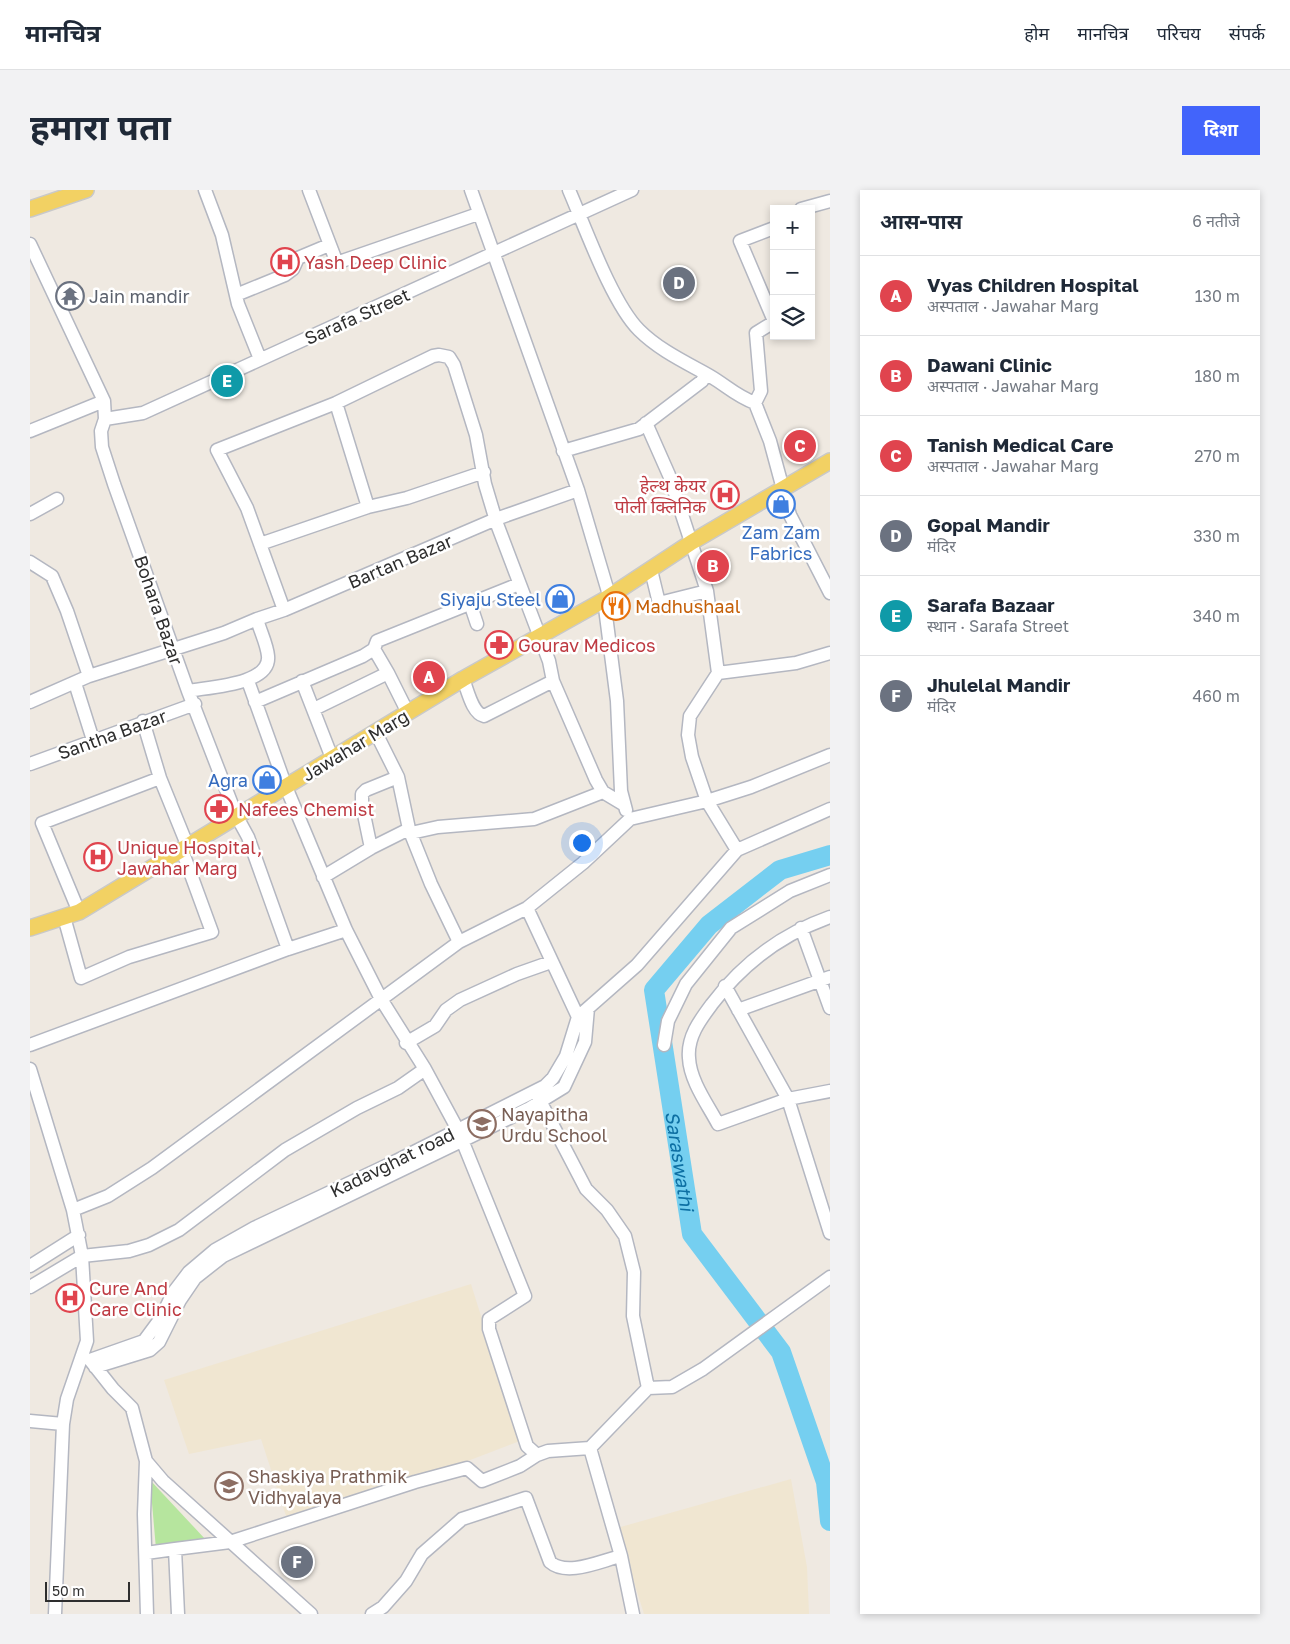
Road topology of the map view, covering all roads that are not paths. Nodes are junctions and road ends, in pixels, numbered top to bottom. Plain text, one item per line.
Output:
1 (86, 190) edge
2 (205, 190) edge
3 (310, 190) edge
4 (471, 190) edge
5 (569, 190) edge
6 (632, 190) edge
7 (830, 201) edge
8 (815, 205) edge
9 (30, 209) edge
10 (579, 213) junction
11 (478, 214) junction
12 (770, 230) edge
13 (30, 244) edge
14 (329, 245) junction
15 (494, 253) junction
16 (236, 295) junction
17 (770, 312) edge
18 (770, 324) edge
19 (260, 358) junction
20 (706, 374) junction
21 (104, 401) junction
22 (755, 402) junction
23 (336, 403) junction
24 (105, 419) junction
25 (646, 423) junction
26 (30, 431) edge
27 (563, 452) junction
28 (830, 461) edge
29 (484, 472) junction
30 (784, 489) junction
31 (578, 490) junction
32 (57, 499) dead end
33 (368, 506) junction
34 (30, 514) edge
35 (496, 519) junction
36 (692, 542) junction
37 (260, 544) junction
38 (30, 562) edge
39 (650, 570) junction
40 (519, 584) junction
41 (707, 591) junction
42 (830, 593) edge
43 (606, 597) junction
44 (470, 603) junction
45 (284, 610) junction
46 (257, 619) junction
47 (477, 624) dead end
48 (538, 635) junction
49 (173, 649) junction
50 (374, 649) junction
51 (830, 653) edge
52 (388, 673) junction
53 (718, 673) junction
54 (89, 676) junction
55 (463, 679) junction
56 (248, 681) junction
57 (302, 681) junction
58 (553, 681) junction
59 (75, 683) junction
60 (188, 691) junction
61 (30, 702) edge
62 (256, 702) junction
63 (195, 704) junction
64 (314, 709) junction
65 (408, 713) junction
66 (143, 721) junction
67 (376, 733) junction
68 (94, 740) junction
69 (830, 756) edge
70 (332, 758) junction
71 (30, 764) edge
72 (398, 777) junction
73 (160, 778) junction
74 (286, 788) junction
75 (603, 792) junction
76 (707, 801) junction
77 (623, 804) junction
78 (830, 809) edge
79 (236, 815) junction
80 (630, 819) junction
81 (410, 831) junction
82 (185, 848) junction
83 (371, 848) junction
84 (737, 850) junction
85 (830, 875) edge
86 (323, 877) junction
87 (527, 908) junction
88 (79, 912) junction
89 (64, 917) junction
90 (830, 917) edge
91 (30, 928) edge
92 (801, 928) junction
93 (346, 930) junction
94 (459, 942) junction
95 (288, 948) junction
96 (551, 962) junction
97 (826, 979) edge
98 (725, 986) junction
99 (381, 999) junction
100 (588, 1008) junction
101 (830, 1008) edge
102 (738, 1010) junction
103 (578, 1017) junction
104 (406, 1043) junction
105 (30, 1045) edge
106 (664, 1045) dead end
107 (30, 1069) edge
108 (425, 1069) junction
109 (830, 1091) edge
110 (538, 1097) junction
111 (788, 1099) junction
112 (460, 1135) junction
113 (74, 1210) junction
114 (830, 1233) edge
115 (79, 1235) junction
116 (82, 1256) junction
117 (30, 1266) edge
118 (830, 1277) edge
119 (30, 1287) edge
120 (89, 1360) junction
121 (648, 1388) junction
122 (30, 1421) edge
123 (63, 1424) junction
124 (590, 1448) junction
125 (537, 1455) junction
126 (146, 1461) junction
127 (230, 1542) junction
128 (175, 1549) junction
129 (146, 1553) junction
130 (621, 1556) junction
131 (55, 1614) edge
132 (147, 1614) edge
133 (178, 1614) edge
134 (311, 1614) edge
135 (372, 1614) edge
136 (633, 1614) edge

1 - 9 main road
2 - 16 street
3 - 14 street
4 - 11 street
5 - 10 street
6 - 10 street, Sarafa Street
7 - 8 street
10 - 15 street, Sarafa Street
10 - 20 street
11 - 14 street
11 - 15 street
12 - 17 street
13 - 21 street
14 - 16 street
15 - 19 street, Sarafa Street
15 - 27 street
16 - 19 street
18 - 22 street
19 - 24 street, Sarafa Street
20 - 22 street
20 - 25 street
21 - 24 street, Bohara Bazar
21 - 26 street
22 - 30 street
23 - 29 street
23 - 33 street
23 - 37 street
24 - 49 street, Bohara Bazar
25 - 27 street
25 - 36 street
27 - 31 street
28 - 30 main road, Jawahar Marg
29 - 33 street
29 - 35 street
30 - 36 main road, Jawahar Marg
30 - 42 street
31 - 35 street, Bartan Bazar
31 - 43 street
32 - 34 street
33 - 37 street
35 - 40 street
35 - 45 street, Bartan Bazar
36 - 39 main road, Jawahar Marg
36 - 41 street
37 - 45 street
38 - 54 street
39 - 41 street
39 - 43 main road, Jawahar Marg
40 - 44 street
40 - 48 street
41 - 53 street
43 - 48 main road, Jawahar Marg
43 - 77 street
44 - 47 street
44 - 50 street
45 - 46 street, Bartan Bazar
46 - 49 street, Bartan Bazar
46 - 56 street
48 - 55 main road, Jawahar Marg
48 - 58 street
49 - 54 street, Bartan Bazar
49 - 60 street, Bohara Bazar
50 - 52 street
50 - 57 street
51 - 53 street
52 - 64 street
52 - 65 street
53 - 76 street
54 - 59 street, Bartan Bazar
55 - 58 street
55 - 65 main road, Jawahar Marg
56 - 60 street
56 - 62 street
57 - 62 street
57 - 64 street
58 - 75 street
59 - 61 street, Bartan Bazar
59 - 68 street
60 - 63 street, Bohara Bazar
62 - 74 street
63 - 66 street, Santha Bazar
63 - 79 street, Bohara Bazar
64 - 70 street
65 - 67 main road, Jawahar Marg
66 - 68 street, Santha Bazar
66 - 73 street
67 - 70 main road, Jawahar Marg
67 - 72 street
68 - 71 street, Santha Bazar
69 - 76 street
70 - 74 main road, Jawahar Marg
72 - 81 street
72 - 83 street
73 - 82 street
73 - 88 street
74 - 79 main road, Jawahar Marg
74 - 86 street
75 - 77 street
75 - 81 street
76 - 80 street
76 - 84 street
77 - 80 street
78 - 84 street
79 - 82 main road, Jawahar Marg
79 - 95 street, Bohara Bazar
80 - 87 street
81 - 83 street
81 - 94 street
82 - 88 main road, Jawahar Marg
82 - 89 street
83 - 86 street
84 - 100 street
85 - 106 street
86 - 93 street
87 - 94 street
87 - 96 street
88 - 89 main road, Jawahar Marg
89 - 91 main road, Jawahar Marg
90 - 92 street
92 - 97 street
92 - 98 street
93 - 95 street
93 - 99 street
94 - 99 street
95 - 105 street
96 - 103 street
96 - 104 street
97 - 101 street
97 - 102 street
98 - 102 street
98 - 111 street
99 - 104 street
99 - 113 street
100 - 103 street
100 - 110 street
102 - 111 street
103 - 110 street
104 - 108 street
107 - 113 street
108 - 112 street
108 - 116 street
109 - 111 street
110 - 112 street, Kadavghat road
110 - 121 street
111 - 114 street
112 - 120 street, Kadavghat road
112 - 125 street
113 - 115 street
115 - 116 street
115 - 117 street
116 - 119 street
116 - 120 street
118 - 121 street
120 - 123 street
120 - 126 street
121 - 124 street
122 - 123 street
123 - 131 street
124 - 125 street
124 - 130 street
125 - 127 street
126 - 127 street
126 - 129 street
127 - 128 street
127 - 134 street
128 - 129 street
128 - 133 street
129 - 132 street
130 - 135 street
130 - 136 street

